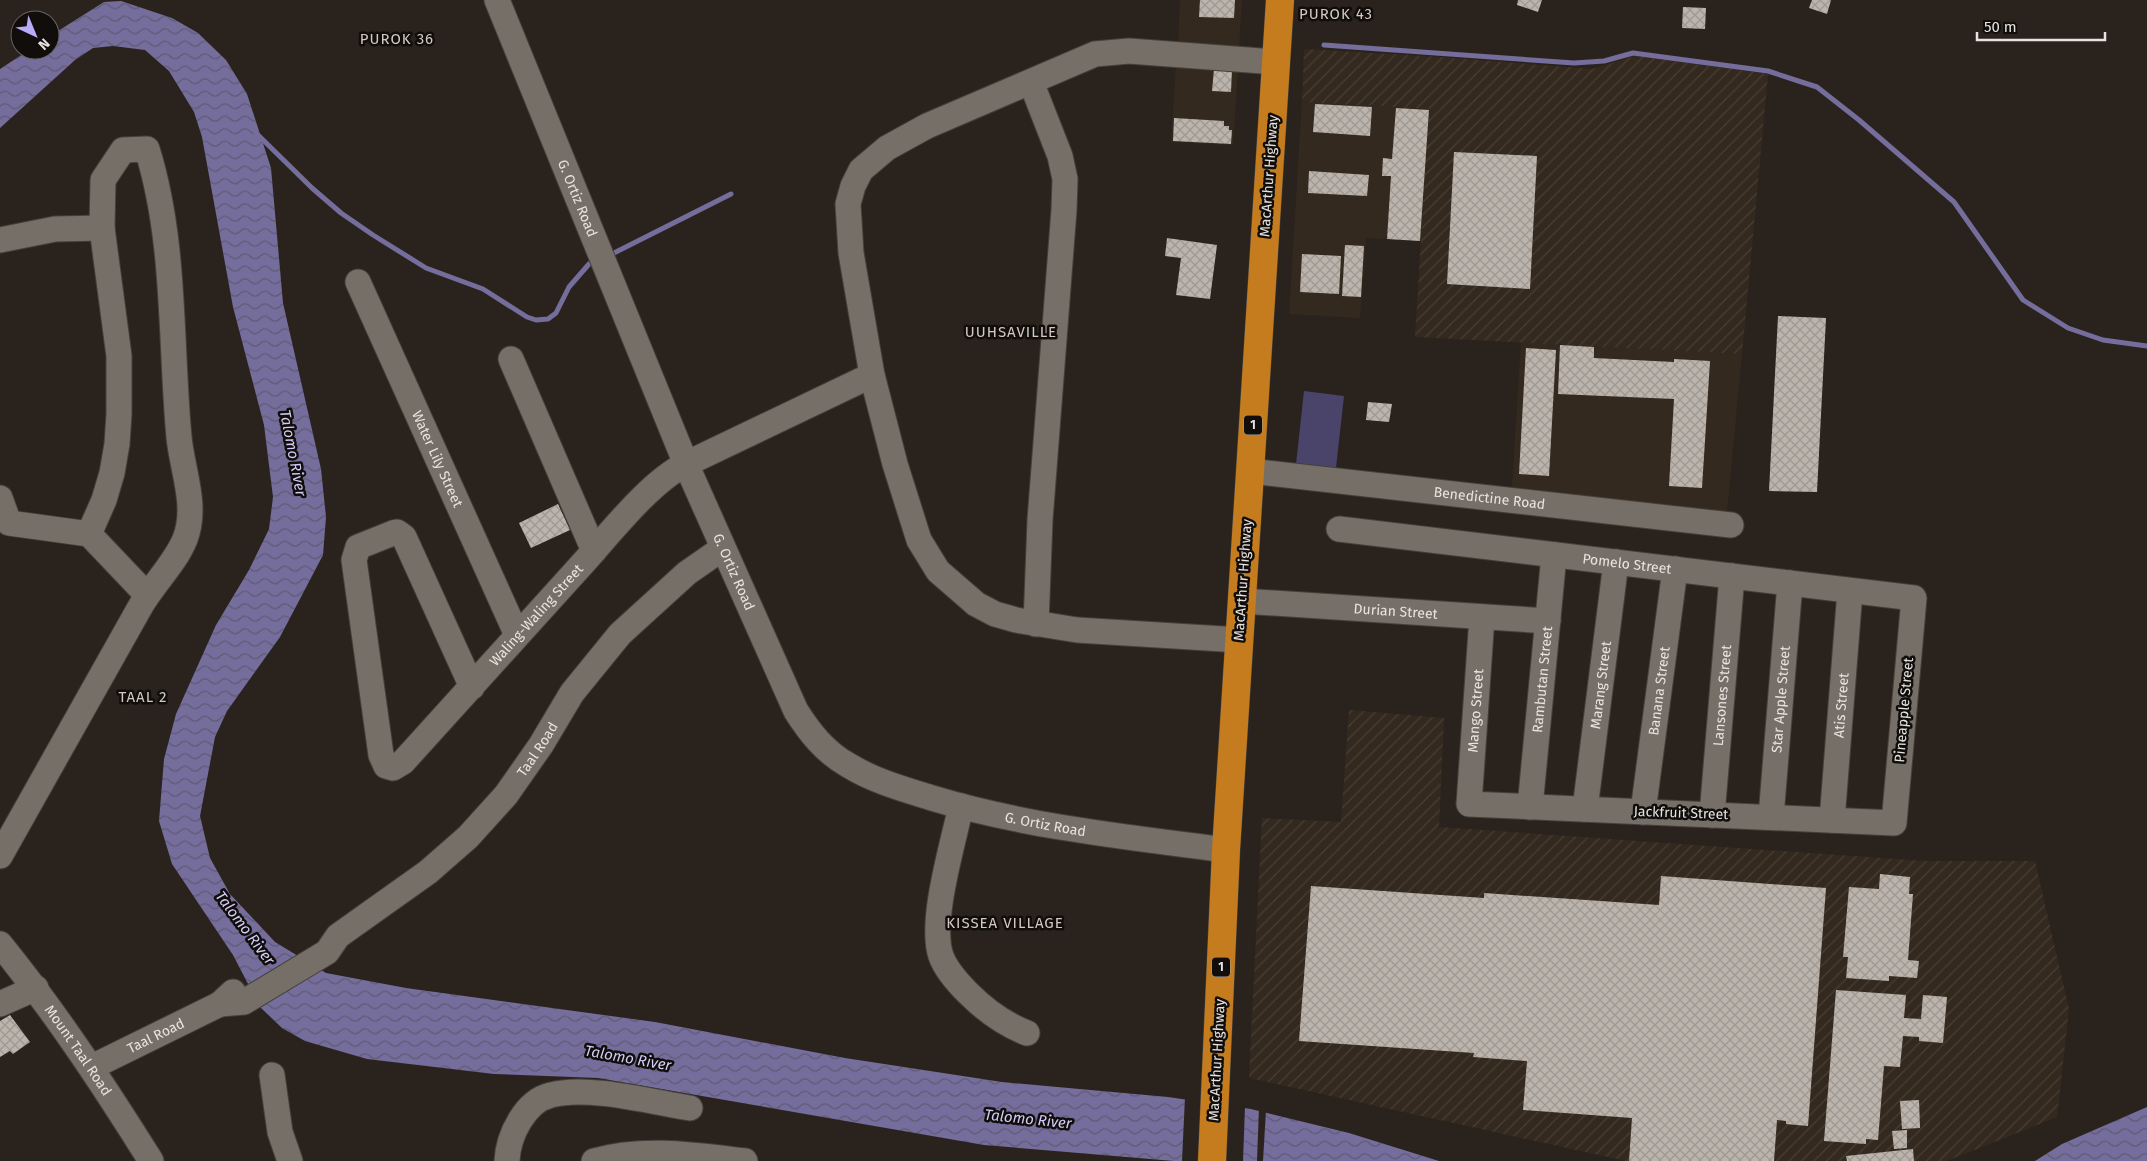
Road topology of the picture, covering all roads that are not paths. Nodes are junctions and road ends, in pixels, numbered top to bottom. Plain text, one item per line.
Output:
1 (498, 0) edge
2 (1280, 0) edge
3 (1276, 62) junction
4 (1032, 82) junction
5 (102, 228) junction
6 (0, 240) edge
7 (358, 282) dead end
8 (511, 359) dead end
9 (872, 375) junction
10 (686, 464) junction
11 (1250, 472) junction
12 (0, 498) edge
13 (1730, 525) dead end
14 (1338, 528) dead end
15 (89, 534) junction
16 (723, 548) junction
17 (594, 550) junction
18 (1554, 555) junction
19 (1616, 562) junction
20 (1675, 569) junction
21 (1732, 576) junction
22 (1790, 583) junction
23 (1850, 591) junction
24 (147, 595) junction
25 (1914, 598) joint
26 (1242, 601) junction
27 (1482, 617) junction
28 (1548, 621) junction
29 (1036, 624) junction
30 (517, 636) junction
31 (1240, 640) junction
32 (472, 686) junction
33 (1469, 804) joint
34 (960, 806) junction
35 (1530, 807) junction
36 (1585, 809) junction
37 (1643, 812) junction
38 (1712, 815) junction
39 (1771, 817) junction
40 (1832, 820) junction
41 (1894, 823) joint
42 (1226, 850) junction
43 (0, 856) edge
44 (0, 944) edge
45 (36, 988) junction
46 (0, 1004) edge
47 (1027, 1033) dead end
48 (92, 1067) junction
49 (272, 1075) dead end
50 (690, 1108) dead end
51 (151, 1161) edge
52 (290, 1161) edge
53 (507, 1161) edge
54 (594, 1161) edge
55 (745, 1161) edge
56 (1212, 1161) edge

1 - 10 street, G. Ortiz Road
2 - 3 highway, MacArthur Highway / 1
3 - 4 street
3 - 11 highway, MacArthur Highway / 1
4 - 9 street
4 - 29 street
5 - 6 street
5 - 15 street
5 - 24 street
7 - 30 street, Water Lily Street
8 - 17 street
9 - 10 street, Waling-Waling Street
9 - 29 street
10 - 16 street, G. Ortiz Road
10 - 17 street, Waling-Waling Street
11 - 13 street, Benedictine Road
11 - 26 highway, MacArthur Highway / 1
12 - 15 street
14 - 18 street, Pomelo Street
15 - 24 street
16 - 34 street, G. Ortiz Road
16 - 48 street, Taal Road
17 - 30 street, Waling-Waling Street
18 - 19 street, Pomelo Street
18 - 28 street, Rambutan Street
19 - 20 street, Pomelo Street
19 - 36 street, Marang Street
20 - 21 street, Pomelo Street
20 - 37 street, Banana Street
21 - 22 street, Pomelo Street
21 - 38 street, Lansones Street
22 - 23 street, Pomelo Street
22 - 39 street, Star Apple Street
23 - 25 street, Pomelo Street
23 - 40 street, Atis Street
24 - 43 street
25 - 41 street, Pineapple Street
26 - 27 street, Durian Street
26 - 31 highway, MacArthur Highway / 1
27 - 28 street, Durian Street
27 - 33 street, Mango Street
28 - 35 street, Rambutan Street
29 - 31 street
30 - 32 street, Waling-Waling Street
31 - 42 highway, MacArthur Highway / 1
32 - 32 street, Waling-Waling Street
33 - 35 street, Jackfruit Street
34 - 42 street, G. Ortiz Road
34 - 47 street
35 - 36 street, Jackfruit Street
36 - 37 street, Jackfruit Street
37 - 38 street, Jackfruit Street
38 - 39 street, Jackfruit Street
39 - 40 street, Jackfruit Street
40 - 41 street, Jackfruit Street
42 - 56 highway, MacArthur Highway / 1
44 - 45 street, Mount Taal Road
45 - 46 street
45 - 48 street, Mount Taal Road
48 - 51 street, Mount Taal Road
49 - 52 street
50 - 53 street
54 - 55 street

